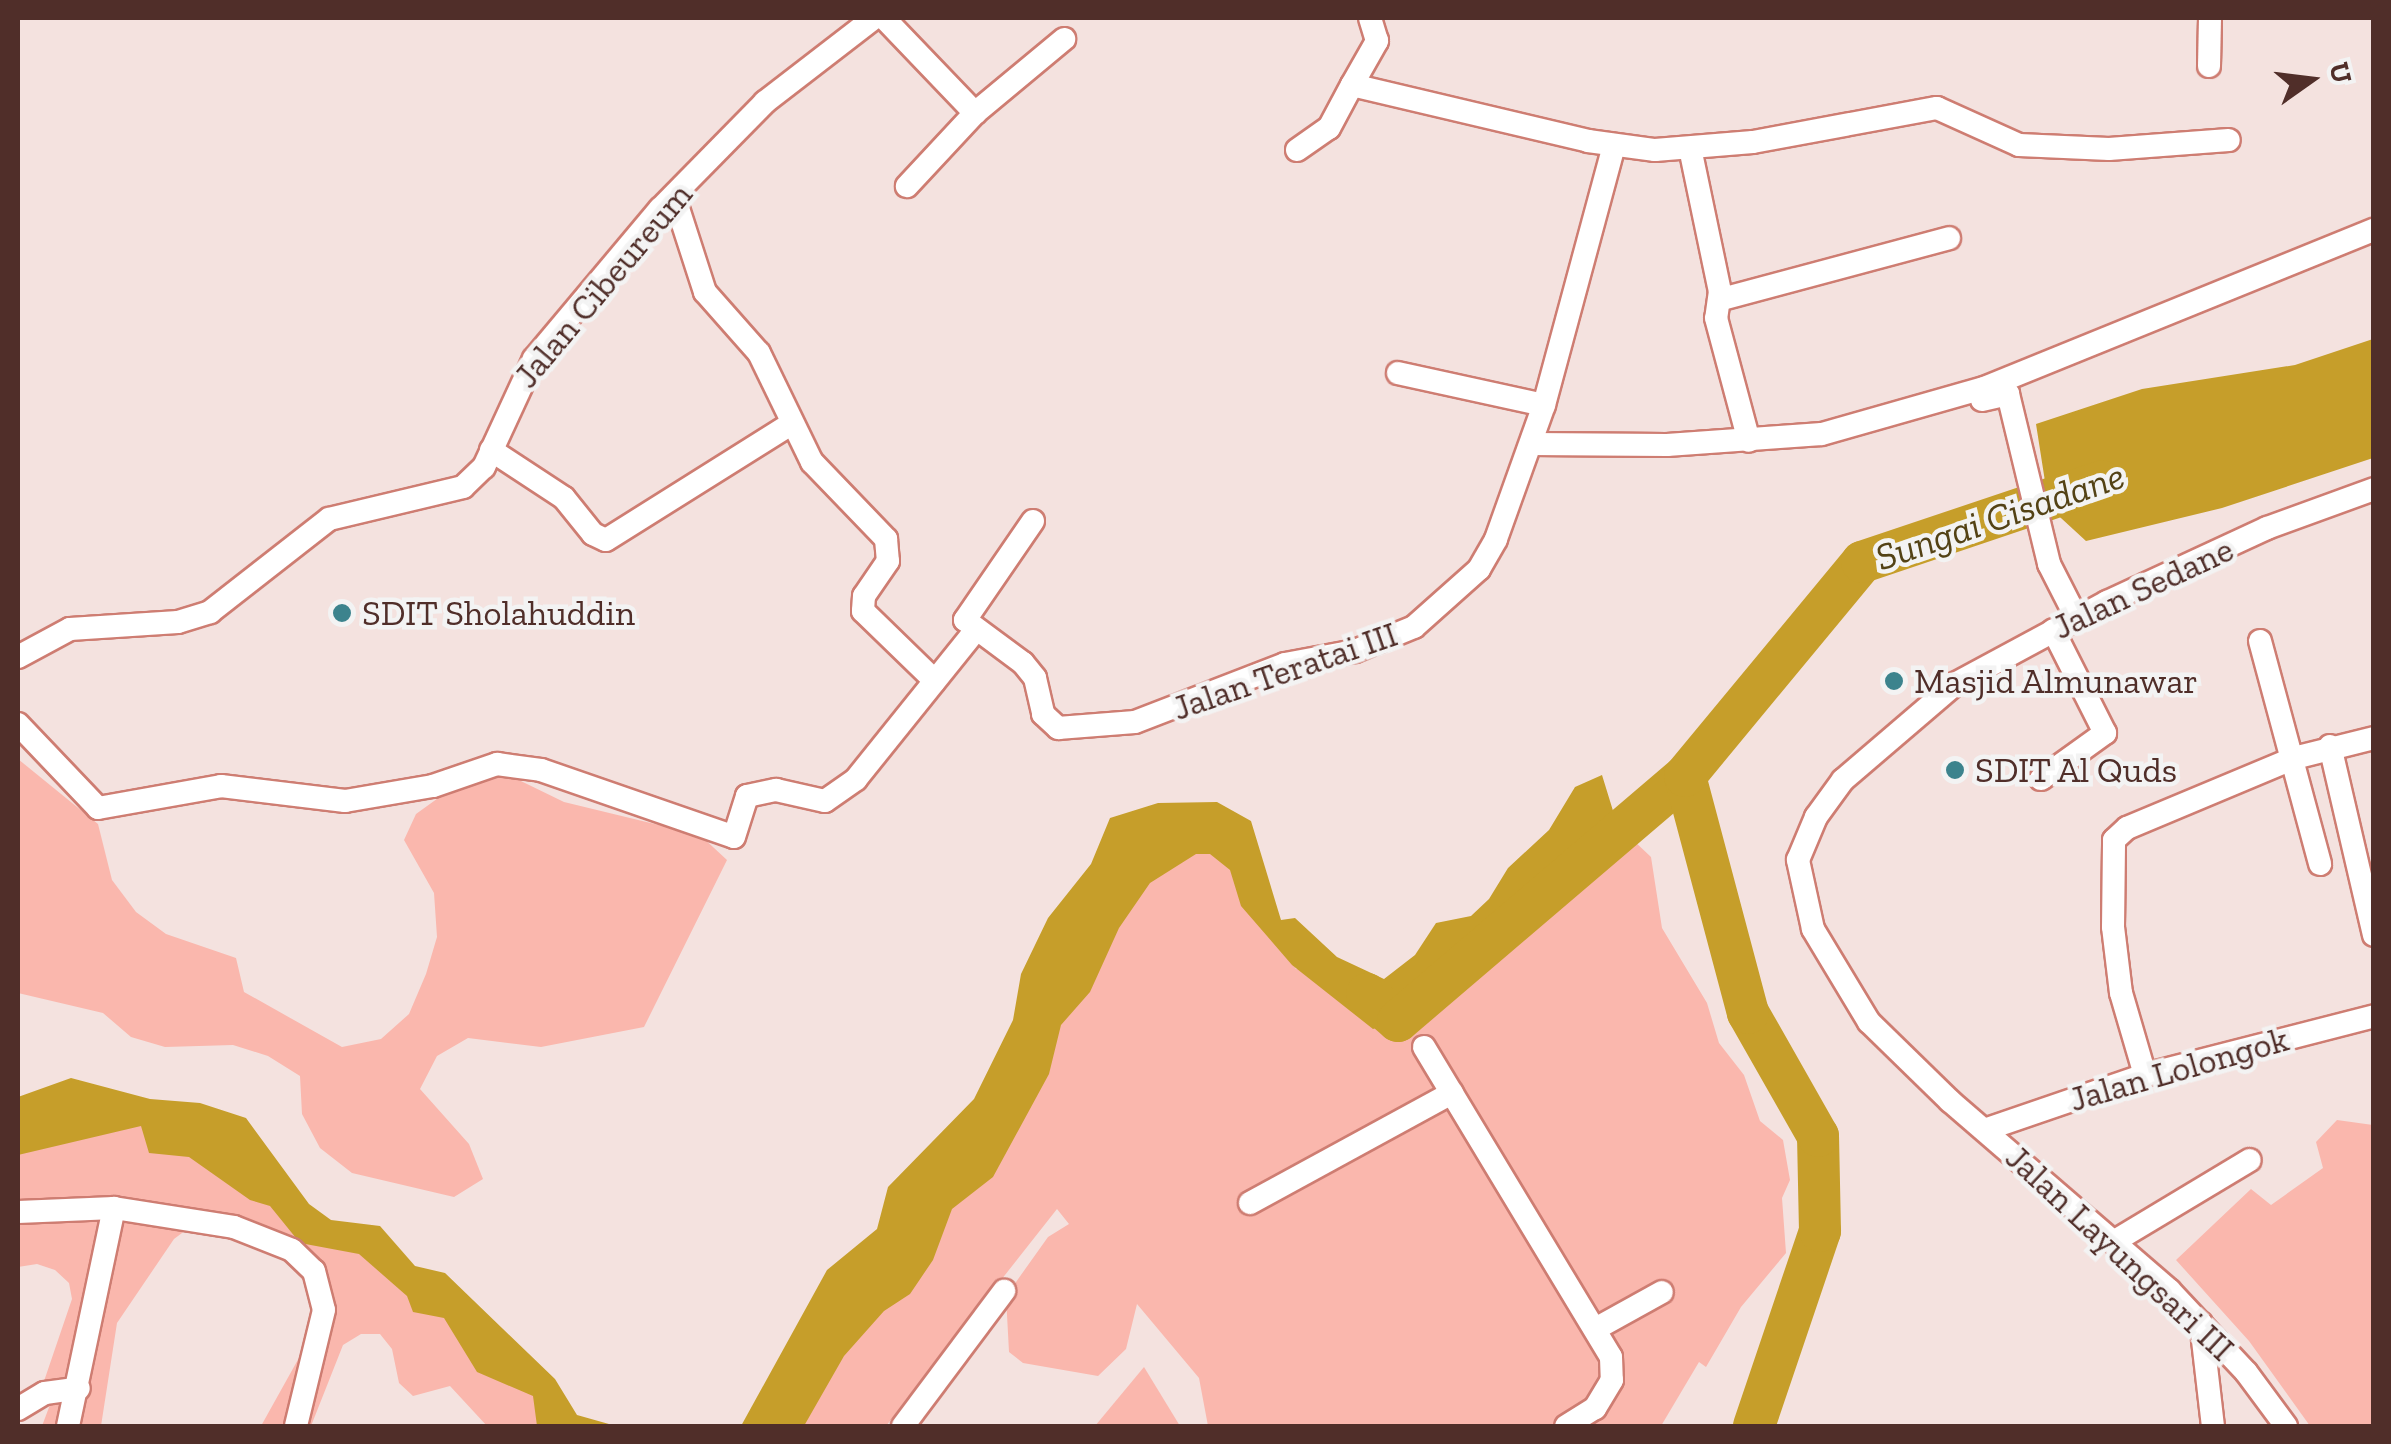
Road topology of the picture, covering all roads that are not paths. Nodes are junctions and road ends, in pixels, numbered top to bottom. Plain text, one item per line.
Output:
1 (874, 18) edge
2 (884, 18) edge
3 (1370, 18) edge
4 (2210, 18) edge
5 (1064, 40) dead end
6 (2209, 66) dead end
7 (1352, 85) junction
8 (975, 113) junction
9 (2228, 140) dead end
10 (1614, 145) junction
11 (1690, 148) junction
12 (1296, 150) dead end
13 (907, 186) dead end
14 (674, 196) junction
15 (2374, 230) edge
16 (1949, 238) dead end
17 (1722, 299) junction
18 (1398, 373) dead end
19 (2006, 387) junction
20 (1544, 405) junction
21 (792, 424) junction
22 (1748, 440) junction
23 (1531, 444) junction
24 (491, 450) junction
25 (2374, 489) edge
26 (1033, 521) dead end
27 (2076, 617) junction
28 (2054, 630) junction
29 (974, 632) junction
30 (2260, 641) dead end
31 (18, 657) edge
32 (934, 681) junction
33 (18, 724) edge
34 (2374, 738) edge
35 (2330, 746) junction
36 (2294, 758) junction
37 (2041, 778) dead end
38 (2320, 864) dead end
39 (2374, 935) edge
40 (2374, 1016) edge
41 (1424, 1046) dead end
42 (2145, 1074) junction
43 (1452, 1093) junction
44 (1988, 1129) junction
45 (2250, 1160) dead end
46 (1250, 1203) dead end
47 (114, 1208) junction
48 (18, 1212) edge
49 (2115, 1241) junction
50 (1004, 1291) dead end
51 (1662, 1292) dead end
52 (2200, 1322) junction
53 (1597, 1328) junction
54 (79, 1388) junction
55 (18, 1408) edge
56 (68, 1426) edge
57 (296, 1426) edge
58 (903, 1426) edge
59 (1566, 1426) edge
60 (2214, 1426) edge
61 (2286, 1426) edge

1 - 14 street, Jalan Cibeureum
2 - 8 street
3 - 7 street
4 - 6 street
5 - 8 street
7 - 10 street
7 - 12 street
8 - 13 street
9 - 11 street
10 - 11 street
10 - 20 street, Jalan Teratai III
11 - 17 street
14 - 21 street
14 - 24 street, Jalan Cibeureum
15 - 19 street
16 - 17 street
17 - 22 street
18 - 20 street
19 - 22 street
19 - 27 street
20 - 23 street, Jalan Teratai III
21 - 24 street
21 - 32 street
22 - 23 street
23 - 29 street, Jalan Teratai III
24 - 31 street, Jalan Cibeureum
25 - 27 street, Jalan Sedane
26 - 29 street
27 - 28 street, Jalan Sedane
28 - 37 street
28 - 44 street, Jalan Sedane
29 - 32 street
30 - 36 street
32 - 33 street
34 - 35 street
35 - 36 street
35 - 39 street
36 - 38 street
36 - 42 street
40 - 42 street, Jalan Lolongok
41 - 43 street
42 - 44 street, Jalan Lolongok
43 - 46 street
43 - 53 street
44 - 49 street, Jalan Layungsari III
45 - 49 street
47 - 48 street
47 - 54 street
47 - 57 street
49 - 52 street, Jalan Layungsari III
50 - 58 street
51 - 53 street
52 - 60 street
52 - 61 street, Jalan Layungsari III
53 - 59 street
54 - 55 street
54 - 56 street

